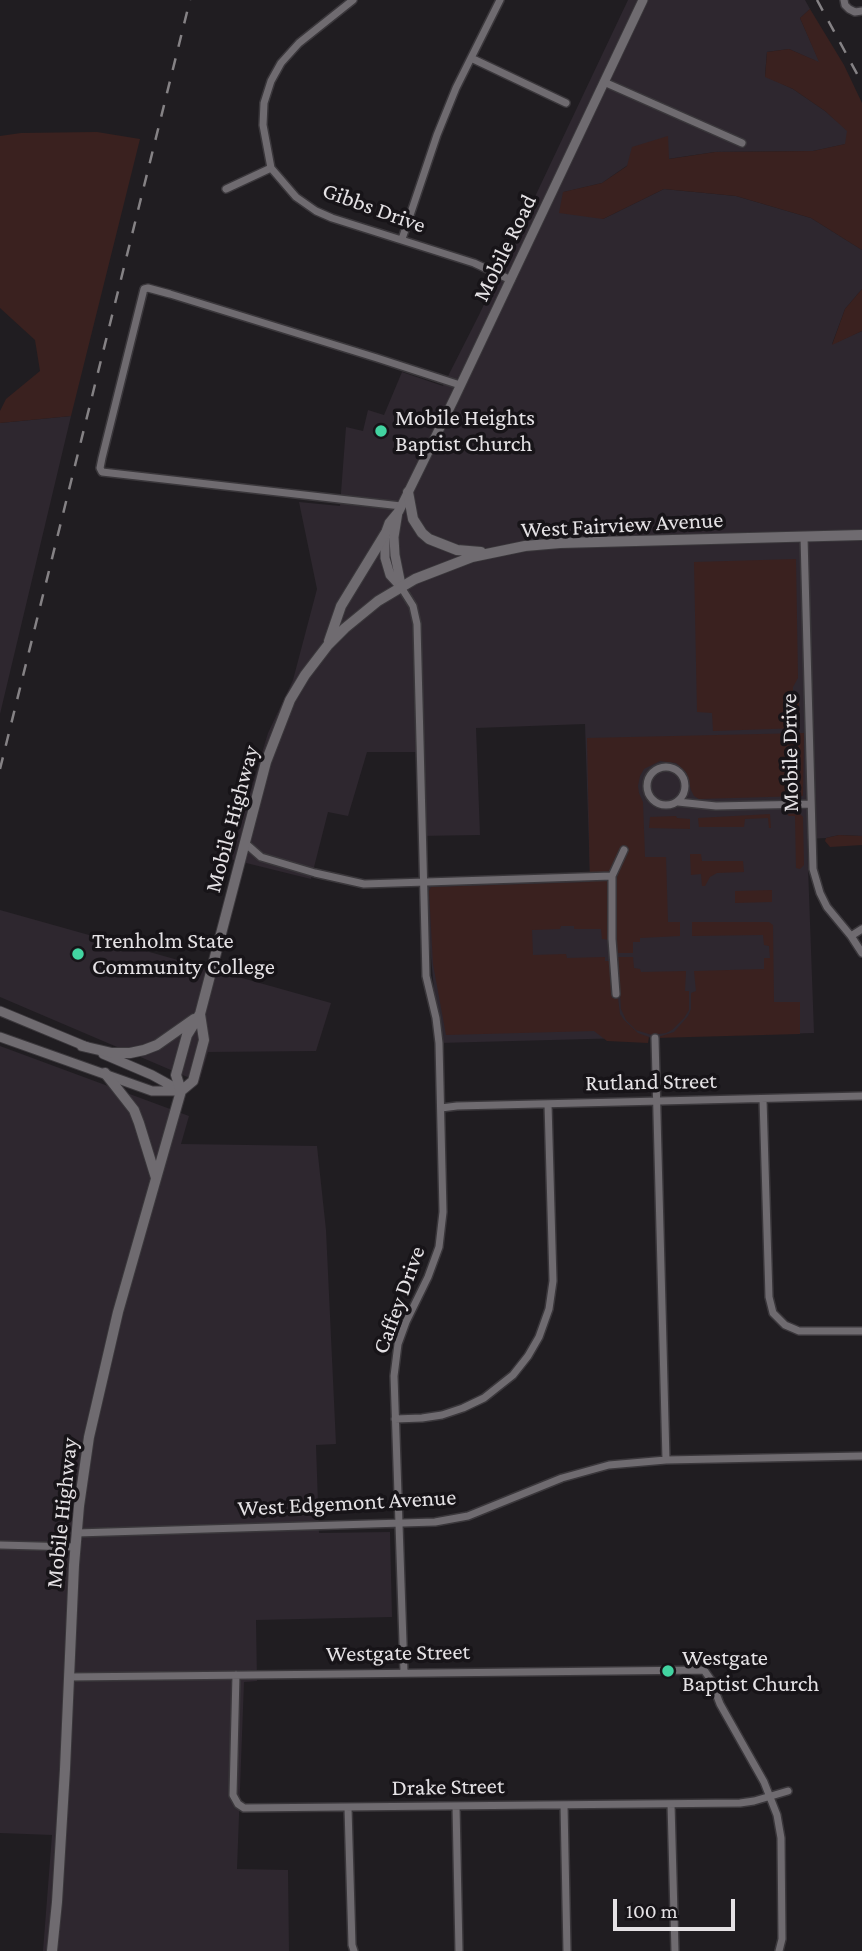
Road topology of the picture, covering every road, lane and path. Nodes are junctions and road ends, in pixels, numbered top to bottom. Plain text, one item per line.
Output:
1 (353, 0) edge
2 (500, 0) edge
3 (643, 0) edge
4 (844, 1) edge
5 (862, 11) edge
6 (471, 58) junction
7 (604, 82) junction
8 (566, 103) dead end
9 (741, 143) dead end
10 (271, 168) junction
11 (226, 189) dead end
12 (402, 239) junction
13 (511, 280) junction
14 (460, 385) junction
15 (408, 492) junction
16 (400, 508) junction
17 (385, 534) junction
18 (862, 536) edge
19 (804, 537) junction
20 (488, 553) junction
21 (401, 587) junction
22 (328, 645) junction
23 (678, 802) junction
24 (811, 804) junction
25 (245, 843) junction
26 (624, 850) dead end
27 (612, 876) junction
28 (424, 883) junction
29 (862, 929) edge
30 (850, 936) junction
31 (862, 953) edge
32 (616, 994) dead end
33 (0, 1011) edge
34 (200, 1014) junction
35 (0, 1037) edge
36 (655, 1038) dead end
37 (82, 1045) junction
38 (105, 1073) junction
39 (181, 1091) junction
40 (862, 1096) edge
41 (763, 1099) junction
42 (657, 1102) junction
43 (548, 1104) junction
44 (441, 1108) junction
45 (156, 1180) junction
46 (862, 1331) edge
47 (395, 1419) junction
48 (862, 1456) edge
49 (666, 1460) junction
50 (399, 1524) junction
51 (76, 1533) junction
52 (0, 1545) edge
53 (75, 1547) junction
54 (404, 1672) junction
55 (236, 1675) junction
56 (69, 1677) junction
57 (789, 1791) dead end
58 (770, 1796) junction
59 (671, 1804) junction
60 (564, 1805) junction
61 (456, 1807) junction
62 (348, 1808) junction
63 (52, 1951) edge
64 (354, 1951) edge
65 (459, 1951) edge
66 (567, 1951) edge
67 (675, 1951) edge
68 (779, 1951) edge

1 - 10 street
2 - 6 street
3 - 7 street, Mobile Road
4 - 5 street
6 - 8 street
6 - 12 street
7 - 9 street
7 - 13 street, Mobile Road
10 - 11 street
10 - 12 street, Gibbs Drive
12 - 13 street, Gibbs Drive
13 - 14 street, Mobile Road
14 - 15 street, Mobile Road
14 - 16 street
15 - 16 street, Mobile Road
15 - 20 main road
16 - 17 street, Mobile Road
16 - 21 street, Mobile Road
17 - 21 street
17 - 22 main road
18 - 19 main road, West Fairview Avenue
19 - 20 main road, West Fairview Avenue
19 - 24 street, Mobile Drive
20 - 21 main road, West Fairview Avenue
21 - 22 main road, West Fairview Avenue
21 - 28 street, Caffey Drive
22 - 25 main road, Mobile Highway
23 - 23 street
23 - 24 street
24 - 30 street, Mobile Drive
25 - 28 street
25 - 34 main road, Mobile Highway
26 - 27 street
27 - 28 street
27 - 32 street
28 - 44 street, Caffey Drive
29 - 30 street
30 - 31 street, Mobile Drive
33 - 37 street
34 - 37 main road
34 - 39 main road, Mobile Highway
34 - 39 main road, Mobile Highway
35 - 38 street
36 - 42 street
37 - 39 street
38 - 39 street
38 - 45 main road
39 - 45 main road, Mobile Highway
40 - 41 street, Rutland Street
41 - 42 street, Rutland Street
41 - 46 street
42 - 43 street, Rutland Street
42 - 49 street
43 - 44 street, Rutland Street
43 - 47 street
44 - 47 street, Caffey Drive
45 - 51 main road, Mobile Highway
47 - 50 street, Caffey Drive
48 - 49 street, West Edgemont Avenue
49 - 50 street, West Edgemont Avenue
50 - 51 street, West Edgemont Avenue
50 - 54 street, Caffey Drive
51 - 53 main road, Mobile Highway
52 - 53 street
53 - 56 main road, Mobile Highway
54 - 55 street, Westgate Street
54 - 58 street, Westgate Street
55 - 56 street, Westgate Street
55 - 62 street, Drake Street
56 - 63 main road, Mobile Highway
57 - 58 street, Drake Street
58 - 59 street, Drake Street
58 - 68 street
59 - 60 street, Drake Street
59 - 67 street
60 - 61 street, Drake Street
60 - 66 street
61 - 62 street, Drake Street
61 - 65 street
62 - 64 street

